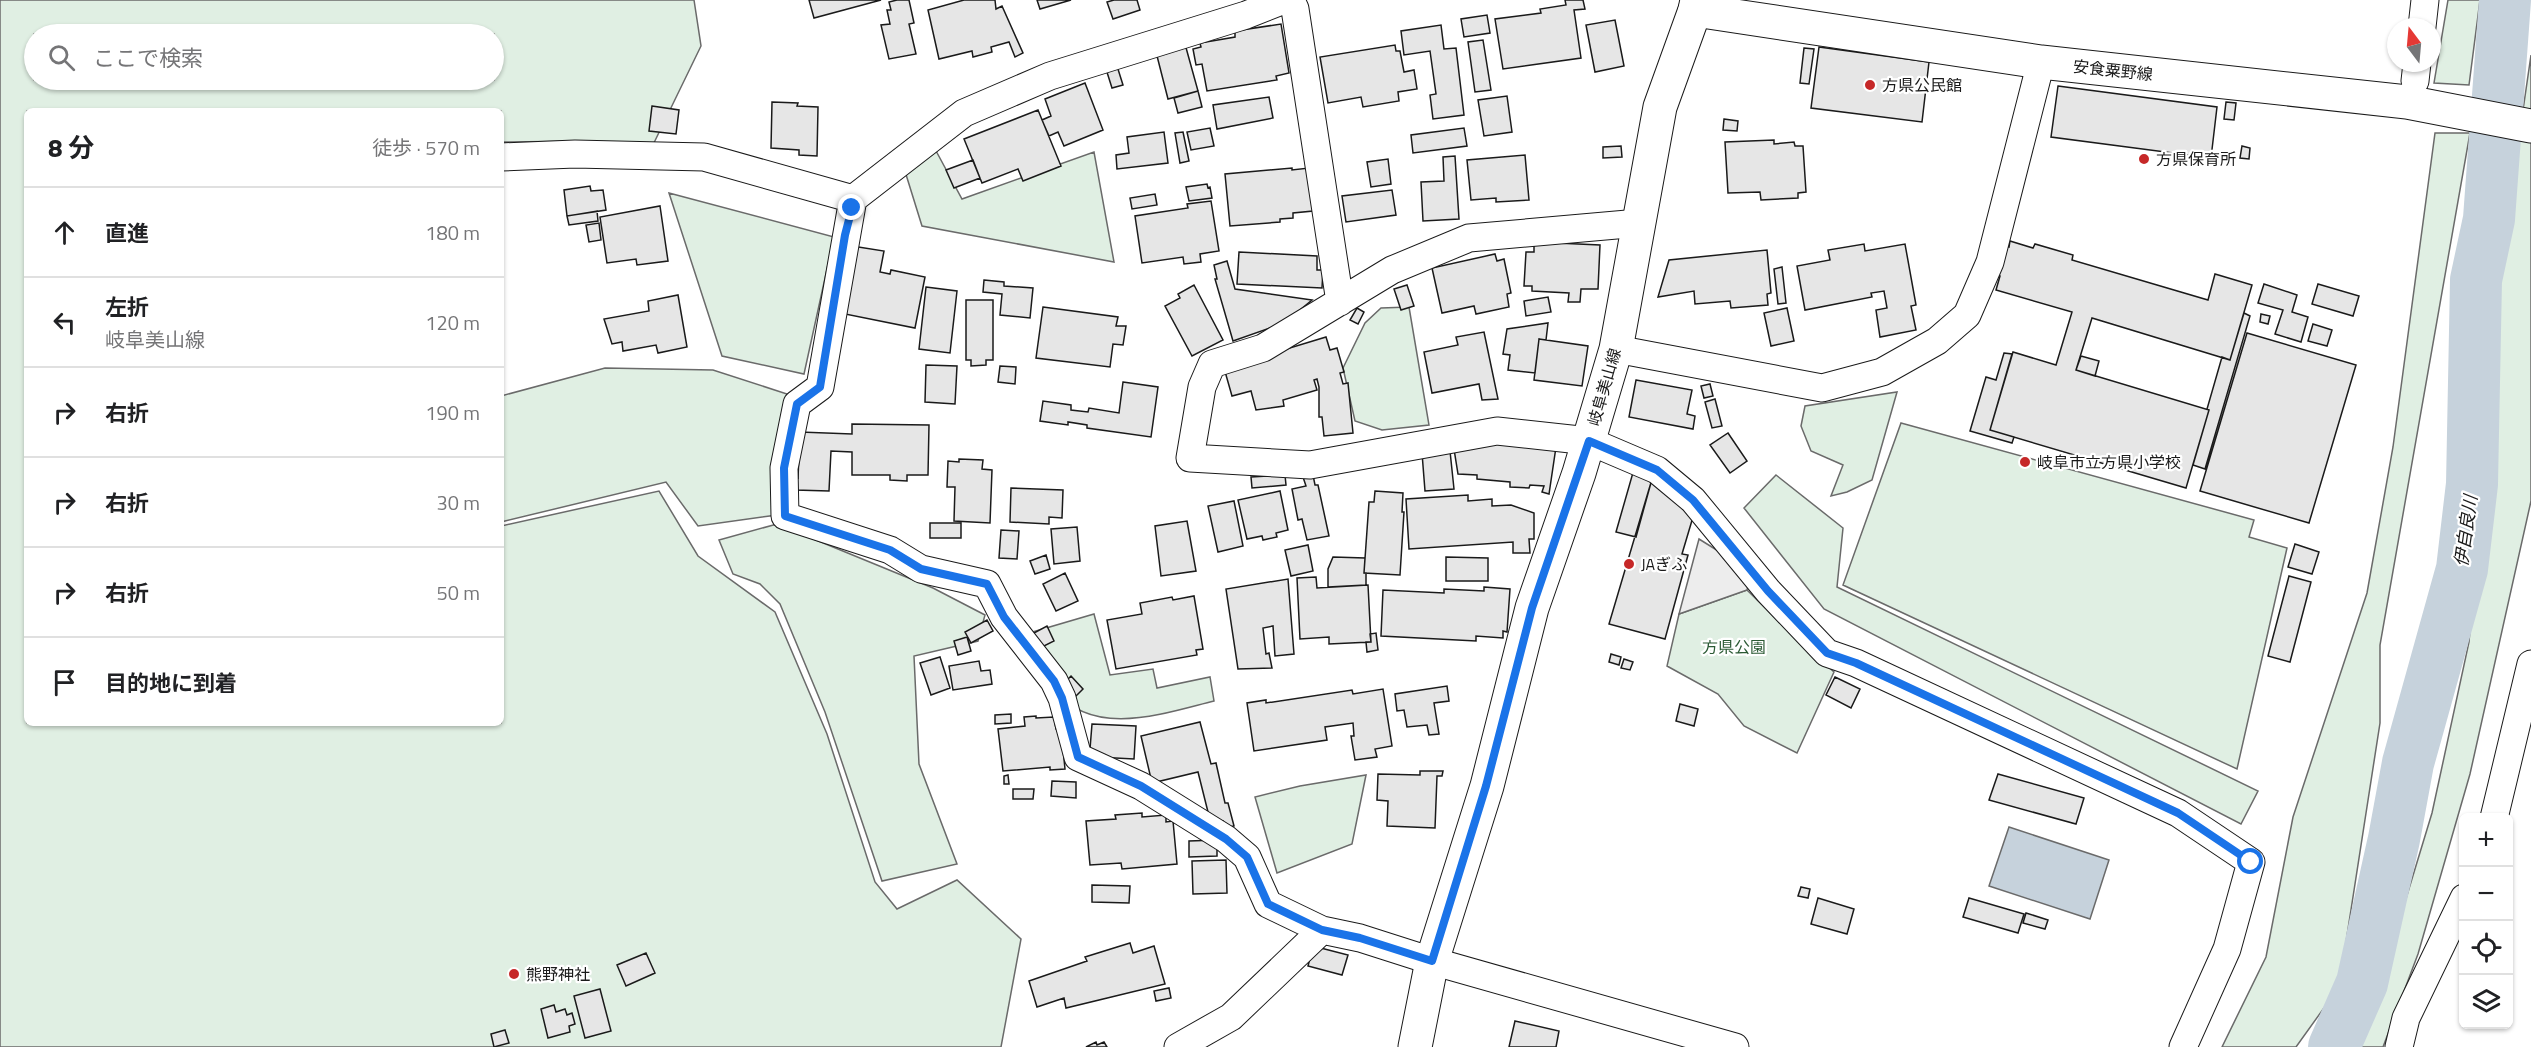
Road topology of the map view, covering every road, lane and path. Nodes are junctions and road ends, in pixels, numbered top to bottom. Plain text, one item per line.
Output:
1 (1284, 0) edge
2 (1291, 0) edge
3 (2425, 0) edge
4 (1696, 5) edge
5 (2423, 18) edge
6 (2041, 62) junction
7 (2413, 82) edge
8 (2531, 126) edge
9 (504, 157) edge
10 (853, 199) junction
11 (1639, 223) junction
12 (1340, 302) junction
13 (1616, 349) junction
14 (1589, 441) junction
15 (2531, 664) edge
16 (2495, 813) edge
17 (2459, 906) edge
18 (1322, 930) junction
19 (1432, 961) junction
20 (1178, 1047) edge
21 (1416, 1047) edge
22 (1736, 1047) edge
23 (2183, 1047) edge
24 (2399, 1047) edge

1 - 10 street
2 - 12 street
3 - 5 street
4 - 6 main road, 安食粟野線
4 - 11 main road, 岐阜美山線
6 - 7 main road, 安食粟野線
6 - 13 street
7 - 8 main road, 安食粟野線
9 - 10 street
10 - 18 street
11 - 12 street
11 - 13 main road, 岐阜美山線
12 - 14 street
13 - 14 main road, 岐阜美山線
14 - 19 main road, 岐阜美山線
14 - 23 street
15 - 16 street
17 - 24 street
18 - 19 street
18 - 20 street
19 - 21 main road, 岐阜美山線
19 - 22 street

